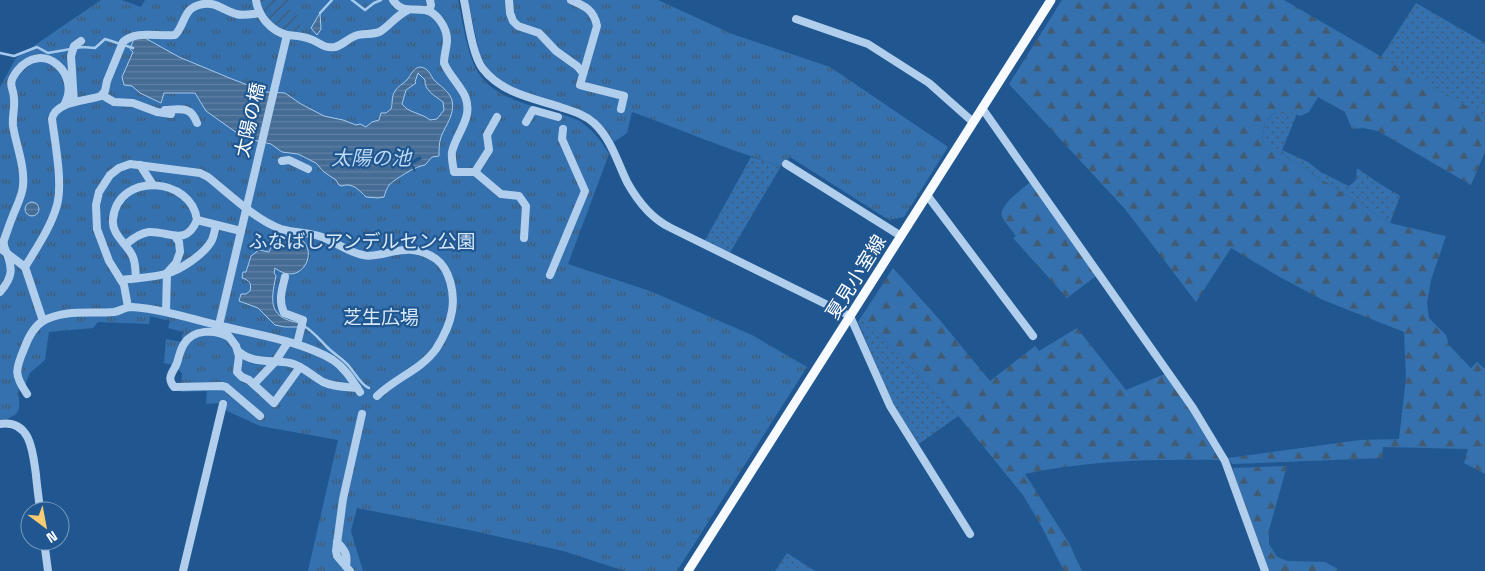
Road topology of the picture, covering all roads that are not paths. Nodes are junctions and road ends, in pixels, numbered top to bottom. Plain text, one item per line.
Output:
1 (256, 0) edge
2 (430, 0) edge
3 (464, 0) edge
4 (510, 0) edge
5 (571, 0) edge
6 (1051, 0) edge
7 (394, 1) edge
8 (408, 10) junction
9 (429, 11) junction
10 (260, 14) junction
11 (796, 19) dead end
12 (392, 21) junction
13 (287, 35) junction
14 (81, 40) dead end
15 (583, 73) junction
16 (102, 95) junction
17 (74, 102) junction
18 (62, 107) junction
19 (982, 108) junction
20 (621, 109) dead end
21 (497, 117) dead end
22 (558, 117) dead end
23 (526, 122) dead end
24 (974, 122) junction
25 (198, 123) dead end
26 (563, 129) dead end
27 (282, 161) dead end
28 (140, 164) junction
29 (786, 164) dead end
30 (308, 168) dead end
31 (475, 172) junction
32 (153, 185) junction
33 (927, 195) junction
34 (247, 208) junction
35 (96, 218) junction
36 (197, 220) junction
37 (112, 221) junction
38 (216, 225) junction
39 (241, 231) junction
40 (174, 236) junction
41 (901, 236) junction
42 (524, 238) dead end
43 (125, 245) junction
44 (0, 248) edge
45 (25, 267) junction
46 (167, 273) junction
47 (550, 275) dead end
48 (285, 277) dead end
49 (136, 278) junction
50 (121, 280) junction
51 (0, 292) edge
52 (128, 307) junction
53 (166, 312) junction
54 (850, 316) junction
55 (43, 322) junction
56 (222, 326) junction
57 (1033, 336) dead end
58 (229, 337) junction
59 (288, 342) junction
60 (297, 344) junction
61 (238, 351) junction
62 (276, 362) junction
63 (300, 367) junction
64 (254, 384) junction
65 (27, 394) dead end
66 (377, 396) dead end
67 (223, 404) dead end
68 (362, 414) dead end
69 (260, 416) dead end
70 (0, 424) edge
71 (39, 501) edge
72 (970, 534) dead end
73 (45, 551) edge
74 (348, 568) edge
75 (48, 571) edge
76 (183, 571) edge
77 (688, 571) edge
78 (1265, 571) edge

1 - 10 street
2 - 9 street
3 - 54 street
4 - 15 street
5 - 15 street
6 - 19 main road, 夏見小室線
7 - 8 street
7 - 12 street
8 - 9 street
8 - 12 street
9 - 31 street
10 - 13 street
10 - 16 street
11 - 24 street
12 - 13 street
13 - 34 street, 太陽の橋
14 - 17 street
15 - 20 street
16 - 17 street
16 - 25 street
17 - 18 street
18 - 45 street
18 - 51 street
19 - 24 main road, 夏見小室線
19 - 78 street
21 - 31 street
22 - 23 street
24 - 33 main road, 夏見小室線
26 - 47 street
27 - 30 street
28 - 32 street
28 - 34 street
28 - 35 street
29 - 41 street
31 - 42 street
32 - 36 street
32 - 37 street
33 - 41 main road, 夏見小室線
33 - 57 street
34 - 39 street, 太陽の橋
34 - 66 street
35 - 37 street
35 - 50 street
36 - 38 street
36 - 40 street
37 - 43 street
38 - 39 street
38 - 46 street
39 - 56 street, 太陽の橋
40 - 43 street
40 - 46 street
41 - 54 main road, 夏見小室線
43 - 49 street
44 - 45 street, bridge
45 - 55 street
46 - 49 street
46 - 53 street
48 - 60 street
49 - 50 street
50 - 52 street
52 - 53 street
52 - 55 street
53 - 56 street
54 - 72 street
54 - 77 main road, 夏見小室線
55 - 65 street
56 - 58 street
56 - 59 street
58 - 61 street
58 - 69 street
59 - 60 street
59 - 62 street
60 - 63 street
61 - 62 street
61 - 64 street
62 - 63 street
62 - 64 street
63 - 64 street
67 - 76 street
68 - 74 street
70 - 71 street
73 - 75 street

